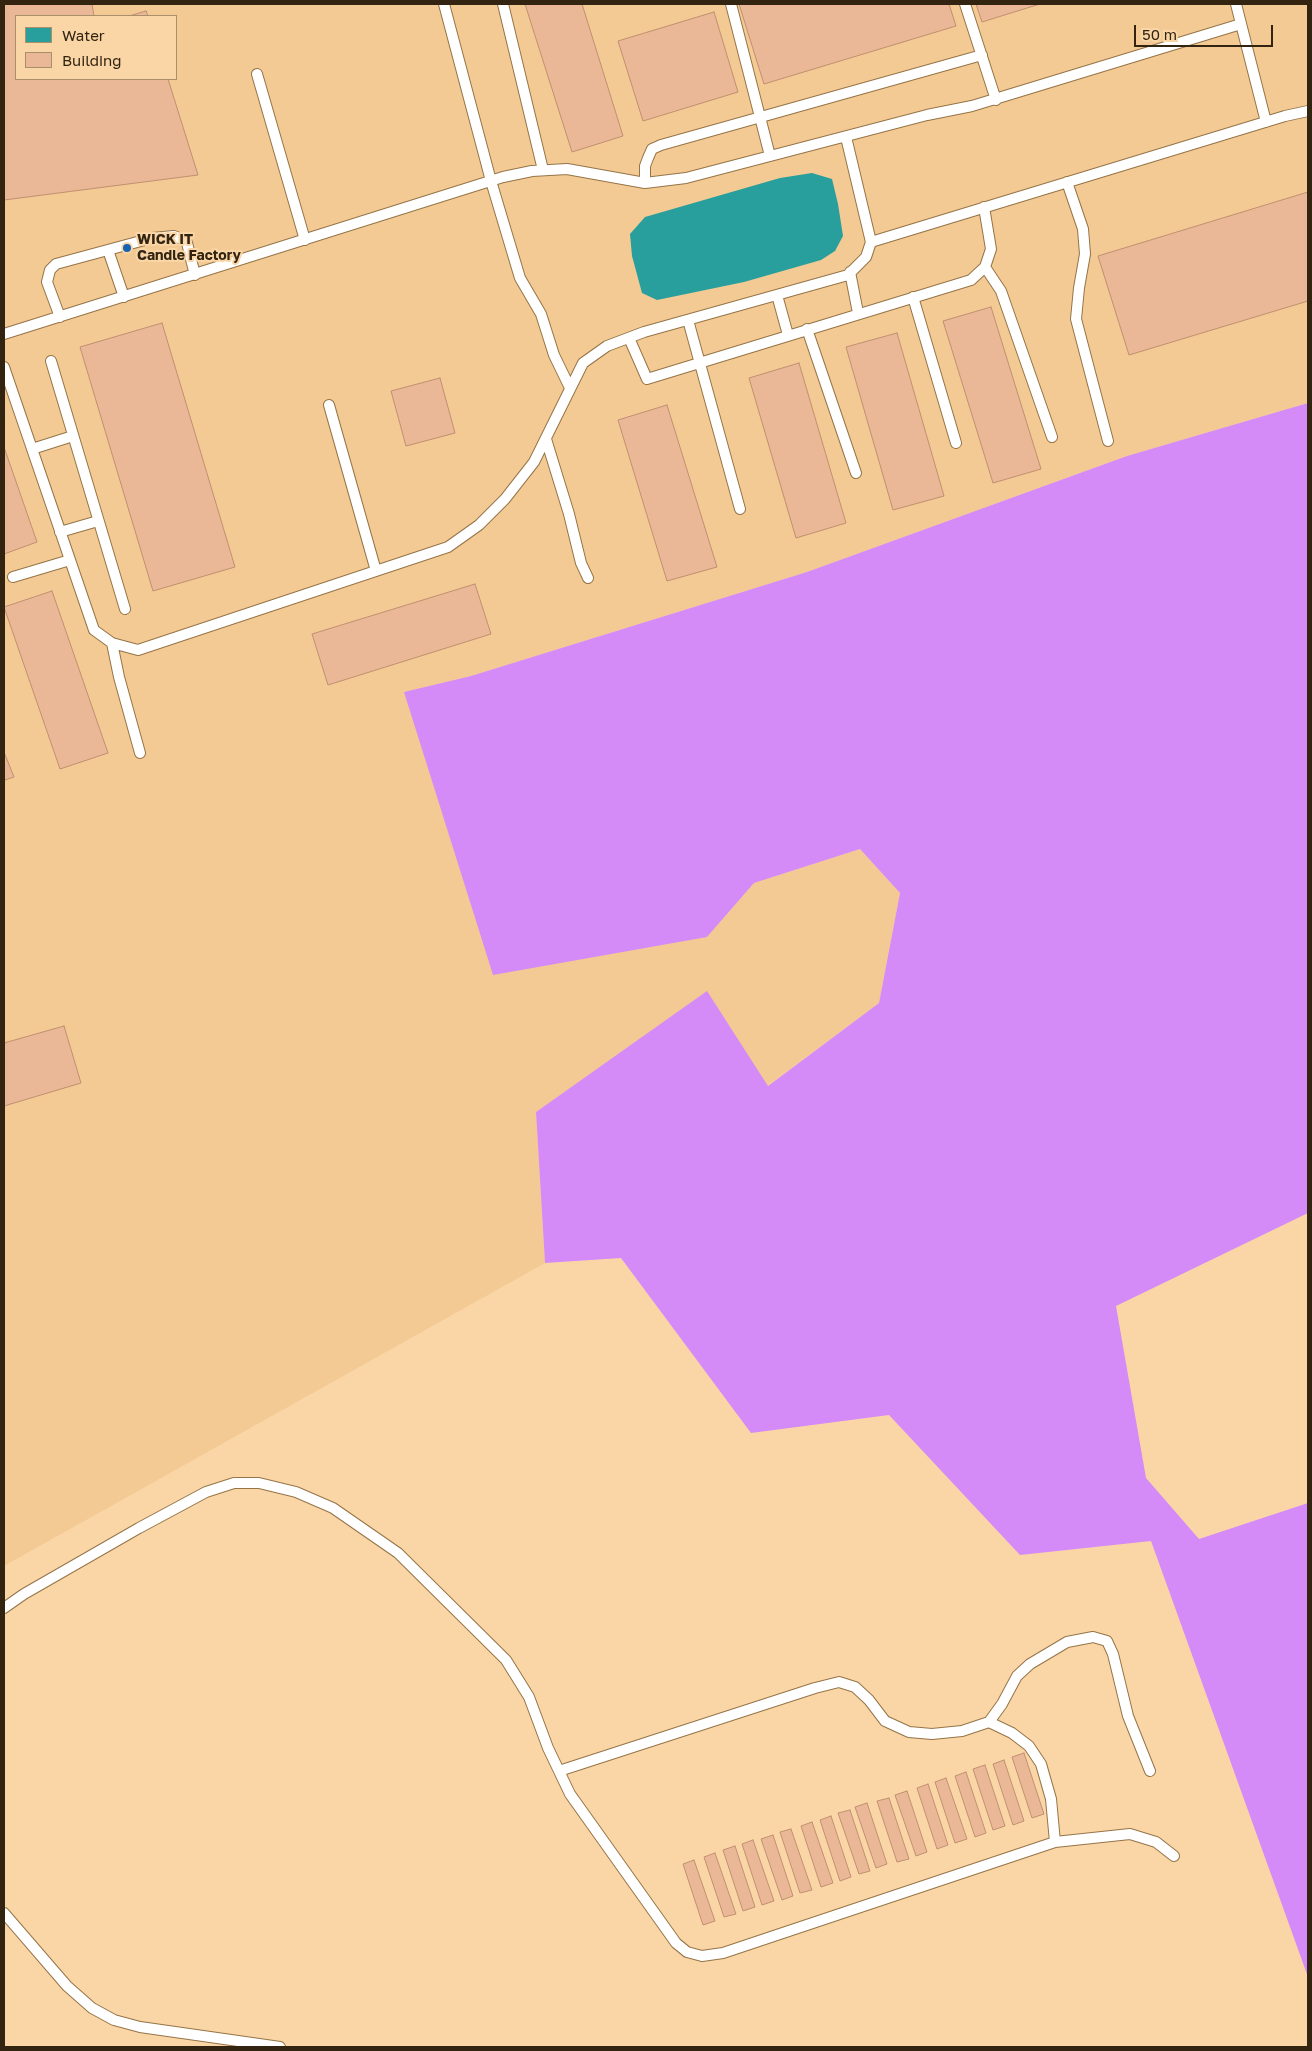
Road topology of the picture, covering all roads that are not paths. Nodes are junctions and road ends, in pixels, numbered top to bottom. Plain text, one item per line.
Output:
1 (444, 4) edge
2 (504, 4) edge
3 (731, 4) edge
4 (965, 4) edge
5 (1236, 4) edge
6 (1241, 24) junction
7 (982, 55) junction
8 (257, 74) dead end
9 (996, 100) junction
10 (1308, 112) edge
11 (759, 117) junction
12 (1266, 122) junction
13 (846, 136) junction
14 (770, 156) junction
15 (543, 170) junction
16 (491, 181) junction
17 (1067, 182) junction
18 (645, 183) junction
19 (984, 207) junction
20 (305, 240) junction
21 (871, 242) junction
22 (108, 250) junction
23 (985, 267) junction
24 (850, 272) junction
25 (195, 275) junction
26 (777, 295) junction
27 (124, 297) junction
28 (913, 297) junction
29 (858, 313) junction
30 (60, 317) junction
31 (688, 320) junction
32 (807, 329) junction
33 (4, 334) edge
34 (788, 335) junction
35 (629, 338) junction
36 (51, 361) dead end
37 (699, 363) junction
38 (4, 367) edge
39 (570, 388) junction
40 (329, 405) dead end
41 (73, 436) junction
42 (1052, 437) dead end
43 (546, 439) junction
44 (1108, 441) dead end
45 (956, 442) dead end
46 (32, 449) junction
47 (856, 473) dead end
48 (740, 509) dead end
49 (98, 521) junction
50 (60, 532) junction
51 (70, 560) junction
52 (376, 571) junction
53 (13, 577) dead end
54 (588, 578) dead end
55 (125, 609) dead end
56 (112, 644) junction
57 (140, 753) dead end
58 (4, 1608) edge
59 (989, 1722) junction
60 (560, 1771) junction
61 (1150, 1771) dead end
62 (1055, 1842) junction
63 (1174, 1856) dead end
64 (4, 1913) edge
65 (280, 2047) edge

1 - 16 lane
2 - 15 lane
3 - 11 lane
4 - 7 lane
5 - 6 lane
6 - 9 lane
6 - 12 lane
7 - 9 lane
7 - 11 lane
8 - 20 lane
9 - 13 lane
10 - 12 lane
11 - 14 lane
11 - 18 lane
12 - 17 lane
13 - 14 lane
13 - 21 lane
14 - 18 lane
15 - 16 lane
15 - 18 lane
16 - 20 lane
16 - 39 lane
17 - 19 lane
17 - 44 lane
19 - 21 lane
19 - 23 lane
20 - 25 lane
21 - 24 lane
22 - 25 lane
22 - 27 lane
22 - 30 lane
23 - 28 lane
23 - 42 lane
24 - 26 lane
24 - 29 lane
25 - 27 lane
26 - 31 lane
26 - 34 lane
27 - 30 lane
28 - 29 lane
28 - 45 lane
29 - 32 lane
30 - 33 lane
31 - 35 lane
31 - 37 lane
32 - 34 lane
32 - 47 lane
34 - 37 lane
35 - 37 lane
35 - 39 lane
36 - 41 lane
37 - 48 lane
38 - 46 lane
39 - 43 lane
40 - 52 lane
41 - 46 lane
41 - 49 lane
43 - 52 lane
43 - 54 lane
46 - 50 lane
49 - 50 lane
49 - 55 lane
50 - 51 lane
51 - 53 lane
51 - 56 lane
52 - 56 lane
56 - 57 lane
58 - 60 lane
59 - 60 lane
59 - 61 lane
59 - 62 lane
60 - 62 lane
62 - 63 lane
64 - 65 lane

